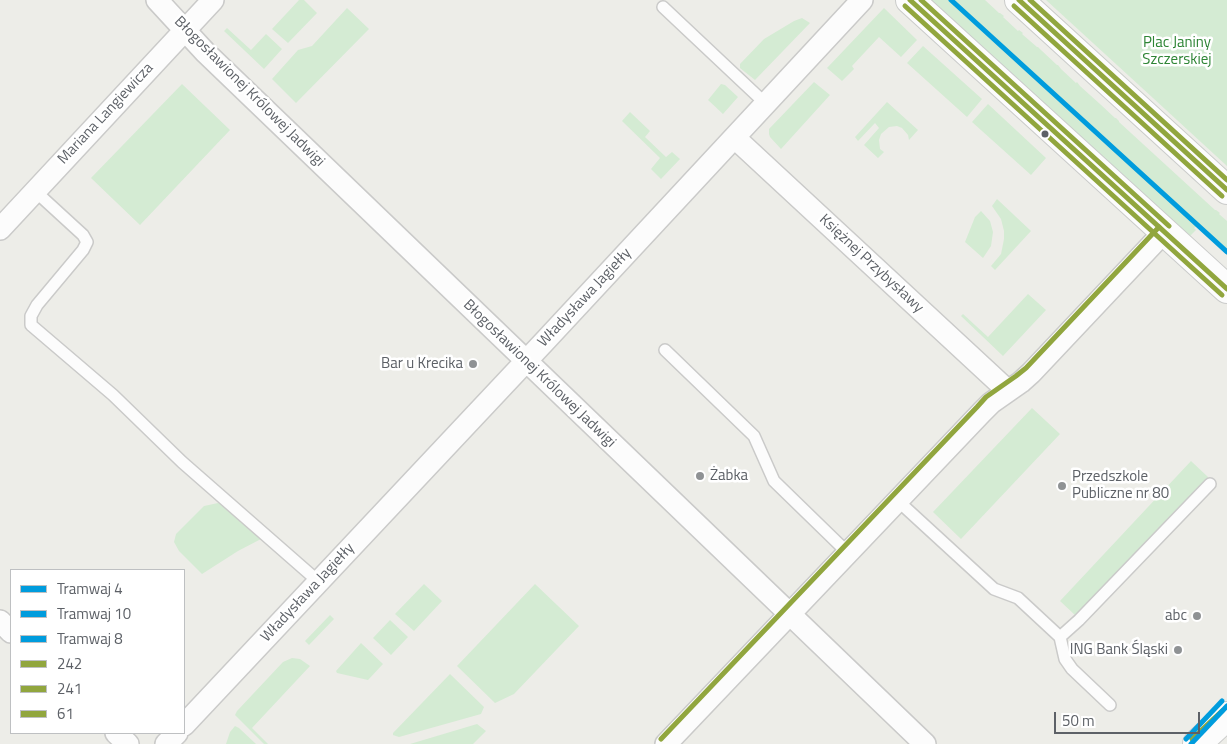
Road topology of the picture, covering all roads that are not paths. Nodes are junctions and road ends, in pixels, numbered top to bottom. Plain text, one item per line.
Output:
1 (157, 0) edge
2 (213, 0) edge
3 (862, 0) edge
4 (910, 0) edge
5 (1019, 0) edge
6 (662, 7) dead end
7 (185, 30) junction
8 (766, 104) junction
9 (735, 138) junction
10 (1227, 190) edge
11 (35, 191) junction
12 (0, 229) edge
13 (1164, 232) junction
14 (1227, 289) edge
15 (665, 350) dead end
16 (526, 361) junction
17 (1008, 391) junction
18 (1210, 484) dead end
19 (897, 500) junction
20 (848, 553) junction
21 (319, 582) junction
22 (790, 615) junction
23 (0, 621) edge
24 (10, 631) edge
25 (1060, 637) junction
26 (1227, 704) edge
27 (1110, 705) dead end
28 (1227, 716) edge
29 (185, 724) edge
30 (117, 734) edge
31 (175, 734) edge
32 (1200, 741) edge
33 (128, 744) edge
34 (166, 744) edge
35 (666, 744) edge
36 (925, 744) edge

1 - 7 street, Błogosławionej Królowej Jadwigi
2 - 7 street, Mariana Langiewicza
3 - 8 street, Władysława Jagiełły
4 - 13 street
5 - 10 street
6 - 8 lane
7 - 11 street, Mariana Langiewicza
7 - 16 street, Błogosławionej Królowej Jadwigi
8 - 9 street, Władysława Jagiełły
9 - 16 street, Władysława Jagiełły
9 - 17 street, Księżnej Przybysławy
11 - 12 street, Mariana Langiewicza
11 - 21 lane
13 - 14 street
13 - 17 street
15 - 20 lane
16 - 21 street, Władysława Jagiełły
16 - 22 street, Błogosławionej Królowej Jadwigi
17 - 19 street
18 - 25 lane
19 - 20 street
19 - 25 lane
20 - 22 street
21 - 29 street, Władysława Jagiełły
22 - 35 street
22 - 36 street, Błogosławionej Królowej Jadwigi
23 - 24 street
25 - 27 lane
26 - 32 street
28 - 32 street
30 - 33 street
31 - 34 street

